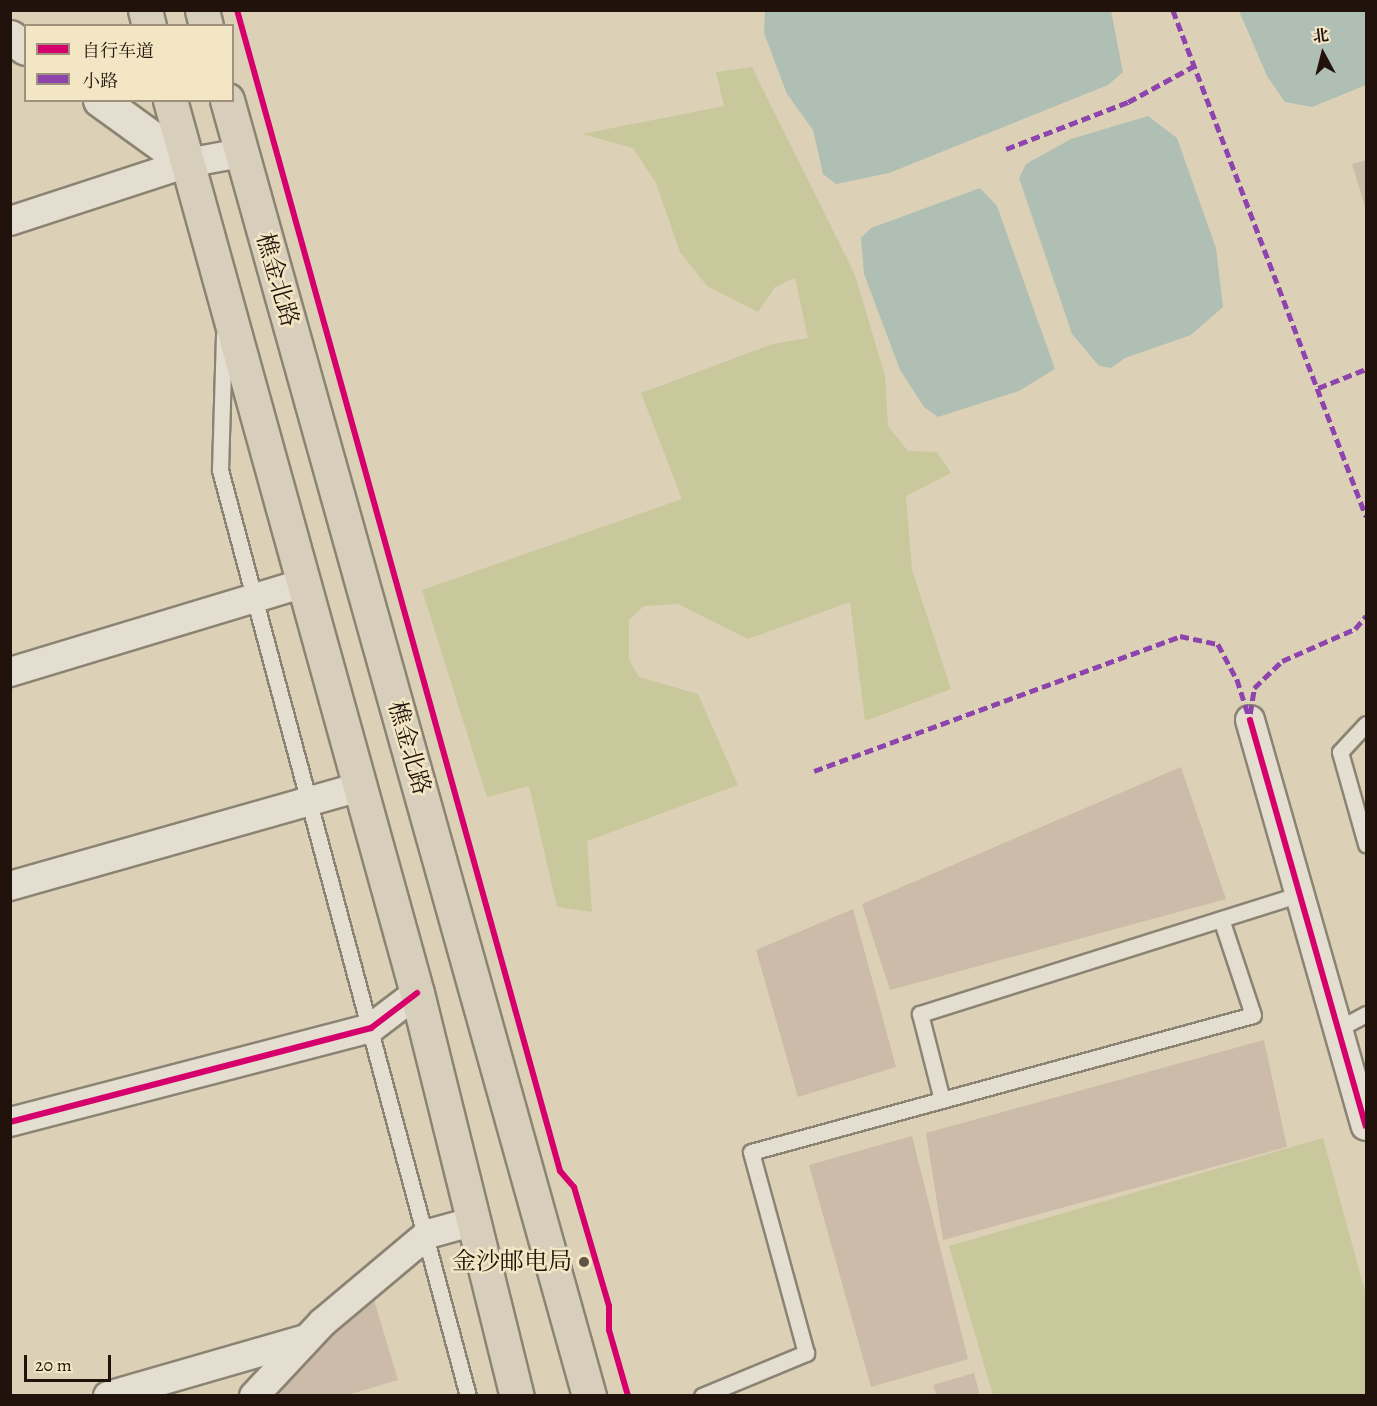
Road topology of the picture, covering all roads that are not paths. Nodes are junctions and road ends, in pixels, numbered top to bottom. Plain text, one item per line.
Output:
1 (10, 37) edge
2 (24, 47) edge
3 (103, 102) edge
4 (171, 102) edge
5 (228, 102) edge
6 (242, 153) junction
7 (187, 163) junction
8 (10, 221) edge
9 (225, 299) junction
10 (304, 583) junction
11 (254, 598) junction
12 (10, 672) edge
13 (1250, 720) dead end
14 (1366, 724) edge
15 (361, 787) junction
16 (309, 801) junction
17 (1366, 844) edge
18 (10, 886) edge
19 (1298, 895) junction
20 (1221, 919) junction
21 (417, 993) junction
22 (1366, 1014) edge
23 (371, 1028) junction
24 (1338, 1029) junction
25 (942, 1100) junction
26 (10, 1122) edge
27 (1366, 1126) edge
28 (472, 1222) junction
29 (428, 1234) junction
30 (308, 1338) junction
31 (108, 1395) edge
32 (254, 1395) edge
33 (468, 1395) edge
34 (517, 1395) edge
35 (589, 1395) edge
36 (702, 1395) edge

1 - 2 main road
3 - 7 main road
4 - 7 main road
5 - 6 main road, 樵金北路
6 - 7 street
6 - 35 main road, 樵金北路
7 - 8 street
7 - 9 main road
9 - 10 main road
9 - 11 lane
10 - 11 street
10 - 15 main road
11 - 12 street
11 - 16 lane
13 - 19 street
14 - 17 lane
15 - 16 street
15 - 21 main road
16 - 18 street
16 - 23 lane
19 - 20 lane
19 - 24 street
20 - 25 lane
20 - 25 lane
21 - 23 street
21 - 28 main road
22 - 24 lane
23 - 26 street
23 - 29 lane
24 - 27 street
25 - 36 lane
28 - 29 street
28 - 34 main road
29 - 30 street
29 - 33 lane
30 - 31 street
30 - 32 street

